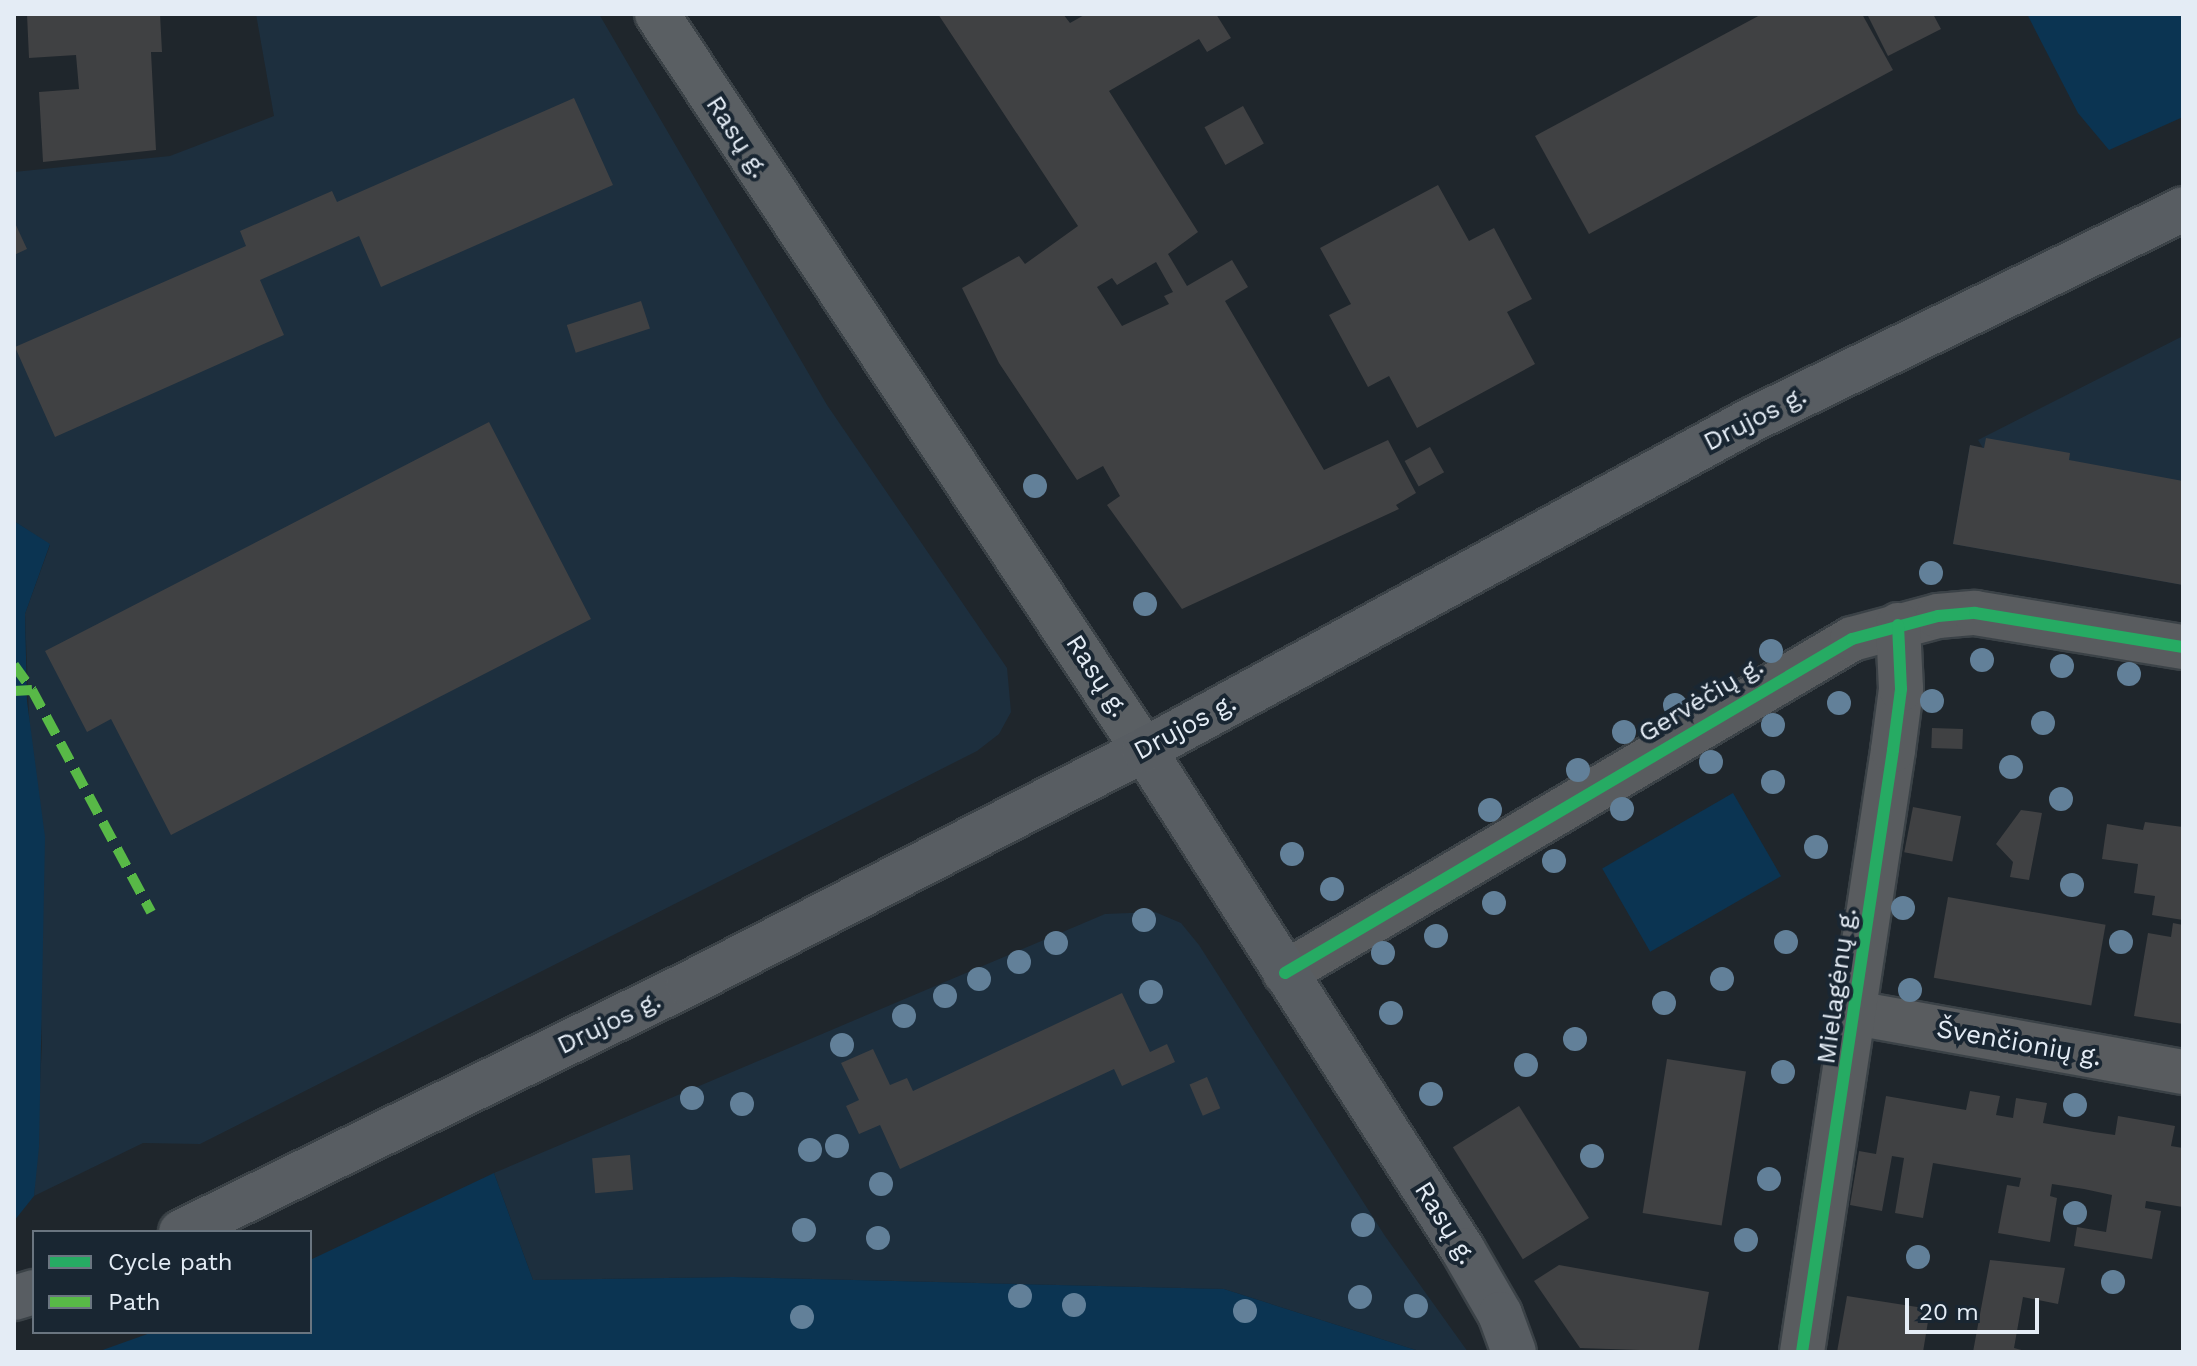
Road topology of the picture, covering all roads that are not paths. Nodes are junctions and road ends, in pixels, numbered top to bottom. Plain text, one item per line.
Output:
1 (657, 14) edge
2 (2183, 209) edge
3 (1898, 625) junction
4 (2183, 647) edge
5 (1144, 750) junction
6 (1285, 973) junction
7 (1855, 1013) junction
8 (2183, 1072) edge
9 (185, 1230) edge
10 (1514, 1352) edge
11 (1802, 1352) edge

1 - 5 main road, Rasų g.
2 - 5 main road, Drujos g.
3 - 4 street, Gervėčių g.
3 - 6 street, Gervėčių g.
3 - 7 street, Mielagėnų g.
5 - 6 main road, Rasų g.
5 - 9 main road, Drujos g.
6 - 10 main road, Rasų g.
7 - 8 street, Švenčionių g.
7 - 11 street, Mielagėnų g.

